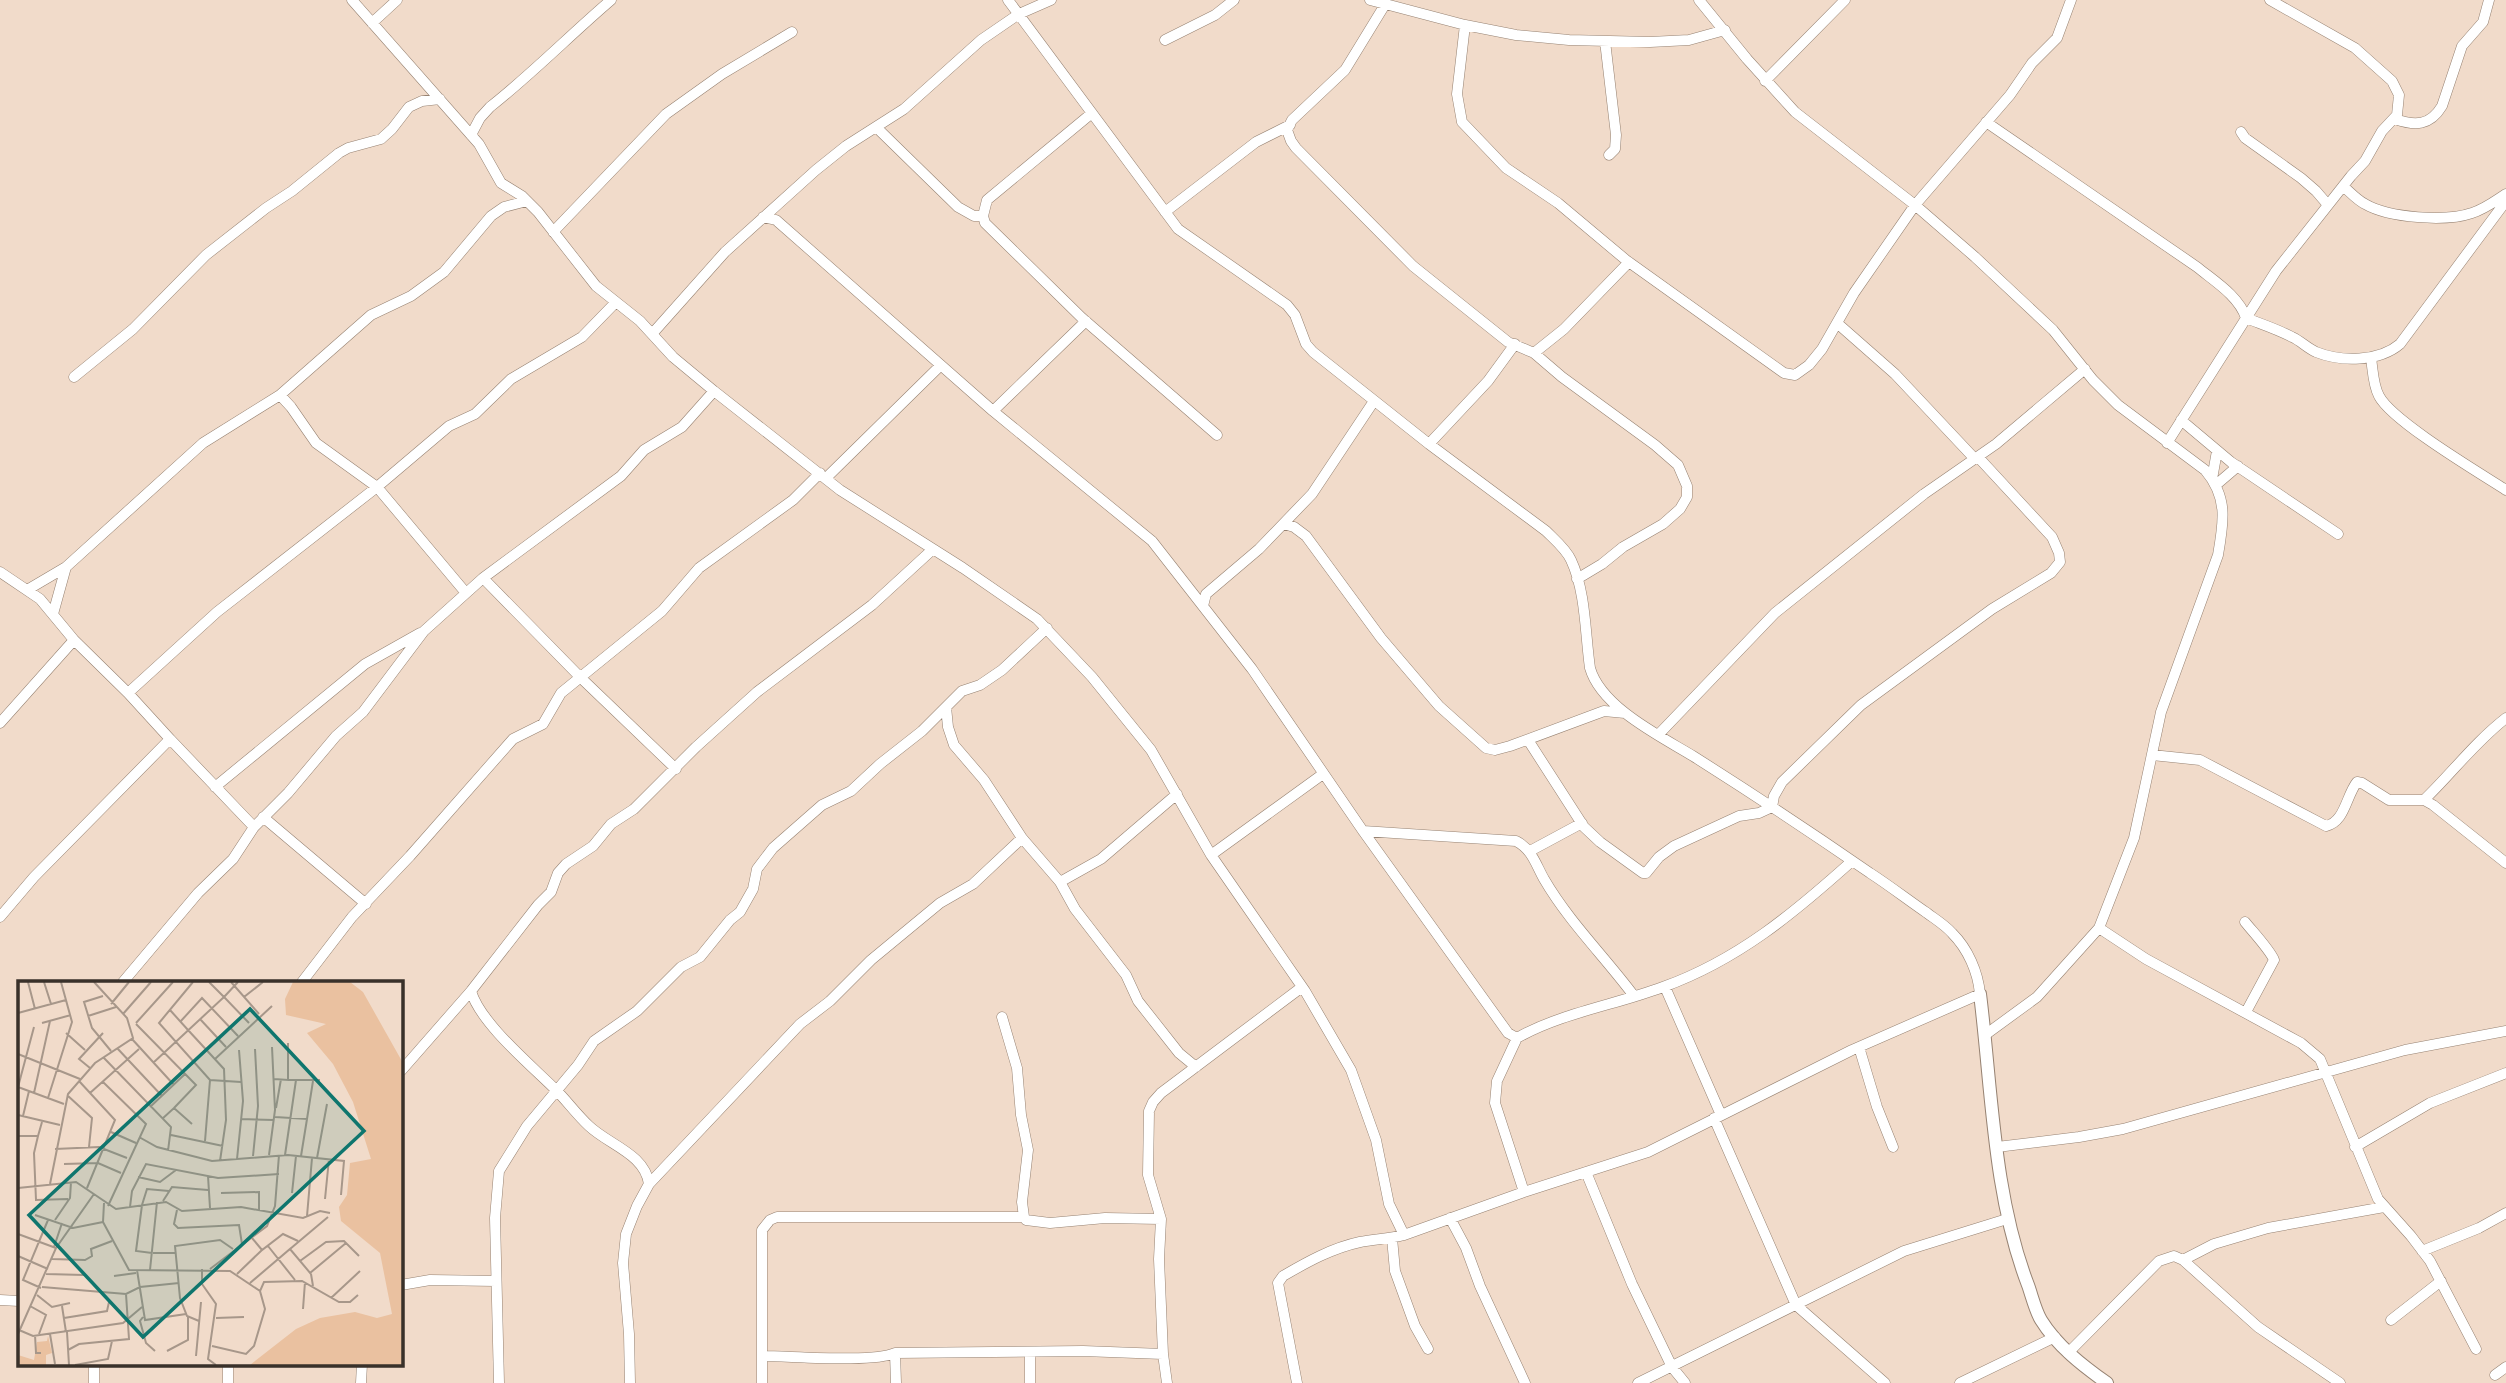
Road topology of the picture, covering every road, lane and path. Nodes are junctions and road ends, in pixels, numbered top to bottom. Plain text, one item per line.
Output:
1 (352, 0) edge
2 (397, 0) edge
3 (611, 0) edge
4 (1008, 0) edge
5 (1051, 0) edge
6 (1234, 0) edge
7 (1370, 0) edge
8 (1699, 0) edge
9 (1845, 0) edge
10 (2071, 0) edge
11 (2270, 0) edge
12 (2490, 0) edge
13 (1386, 4) junction
14 (1019, 14) junction
15 (372, 23) junction
16 (1465, 25) junction
17 (1725, 30) junction
18 (792, 32) dead end
19 (1165, 40) dead end
20 (1605, 41) junction
21 (1765, 80) junction
22 (440, 99) junction
23 (1092, 113) junction
24 (2395, 119) junction
25 (1986, 122) junction
26 (1290, 125) junction
27 (876, 127) junction
28 (2241, 132) dead end
29 (471, 135) junction
30 (1609, 155) dead end
31 (2343, 186) junction
32 (2506, 194) edge
33 (527, 201) junction
34 (2506, 201) edge
35 (1915, 205) junction
36 (2328, 205) junction
37 (775, 207) junction
38 (1165, 212) junction
39 (983, 216) junction
40 (763, 217) junction
41 (776, 220) junction
42 (553, 232) junction
43 (1629, 262) junction
44 (616, 302) junction
45 (2246, 318) junction
46 (1086, 321) junction
47 (1837, 323) junction
48 (652, 334) junction
49 (1515, 344) junction
50 (1534, 354) junction
51 (2371, 358) junction
52 (940, 366) junction
53 (2085, 369) junction
54 (74, 377) dead end
55 (714, 391) junction
56 (279, 395) junction
57 (1374, 401) junction
58 (993, 411) junction
59 (2181, 420) junction
60 (1217, 435) dead end
61 (2168, 443) junction
62 (1429, 444) junction
63 (2217, 451) junction
64 (1976, 458) junction
65 (2238, 466) junction
66 (823, 476) junction
67 (2214, 481) junction
68 (377, 487) junction
69 (2506, 490) edge
70 (1284, 524) junction
71 (2338, 534) dead end
72 (932, 550) junction
73 (66, 567) junction
74 (0, 572) edge
75 (483, 578) junction
76 (1577, 579) junction
77 (27, 590) junction
78 (466, 593) junction
79 (1194, 593) junction
80 (1206, 594) junction
81 (1203, 606) junction
82 (53, 614) junction
83 (1047, 628) junction
84 (424, 631) junction
85 (74, 640) junction
86 (580, 677) junction
87 (128, 693) junction
88 (1612, 701) junction
89 (946, 706) junction
90 (1604, 710) junction
91 (1627, 713) junction
92 (2506, 718) edge
93 (0, 723) edge
94 (1658, 735) junction
95 (170, 739) junction
96 (1528, 740) junction
97 (2152, 755) junction
98 (676, 769) junction
99 (1323, 774) junction
100 (215, 787) junction
101 (1177, 794) junction
102 (2424, 800) junction
103 (1772, 807) junction
104 (263, 817) junction
105 (1581, 823) junction
106 (254, 827) junction
107 (1363, 831) junction
108 (1022, 838) junction
109 (1530, 851) junction
110 (1211, 855) junction
111 (1852, 861) junction
112 (2506, 863) edge
113 (1059, 882) junction
114 (366, 904) junction
115 (0, 917) edge
116 (2245, 922) dead end
117 (2099, 928) junction
118 (124, 981) edge
119 (303, 981) edge
120 (1302, 987) junction
121 (1665, 987) junction
122 (471, 991) junction
123 (1980, 994) junction
124 (1634, 996) junction
125 (2246, 1012) junction
126 (1002, 1017) dead end
127 (2506, 1031) edge
128 (1985, 1035) junction
129 (1517, 1038) junction
130 (1859, 1047) junction
131 (1196, 1067) junction
132 (402, 1069) edge
133 (2326, 1071) junction
134 (2506, 1073) edge
135 (556, 1090) junction
136 (1717, 1116) junction
137 (1893, 1147) dead end
138 (1997, 1147) junction
139 (2355, 1147) junction
140 (1587, 1172) junction
141 (649, 1184) junction
142 (1524, 1192) junction
143 (2384, 1207) junction
144 (2506, 1213) edge
145 (1024, 1217) junction
146 (1450, 1218) junction
147 (1161, 1219) junction
148 (2007, 1219) junction
149 (1404, 1235) junction
150 (1392, 1238) junction
151 (2422, 1251) junction
152 (2183, 1260) junction
153 (2441, 1281) junction
154 (496, 1282) junction
155 (402, 1285) edge
156 (0, 1300) edge
157 (18, 1301) edge
158 (1796, 1305) junction
159 (2391, 1320) dead end
160 (2055, 1337) junction
161 (1428, 1349) dead end
162 (2476, 1349) dead end
163 (1030, 1352) junction
164 (895, 1353) junction
165 (2068, 1353) junction
166 (1163, 1354) junction
167 (763, 1356) junction
168 (1672, 1367) junction
169 (2506, 1367) edge
170 (2495, 1375) dead end
171 (499, 1383) edge
172 (630, 1383) edge
173 (762, 1383) edge
174 (896, 1383) edge
175 (1030, 1383) edge
176 (1167, 1383) edge
177 (1297, 1383) edge
178 (1525, 1383) edge
179 (1638, 1383) edge
180 (1685, 1383) edge
181 (1885, 1383) edge
182 (1960, 1383) edge
183 (2106, 1383) edge
184 (2340, 1383) edge

1 - 15 street
2 - 15 street
3 - 29 street
4 - 14 street
5 - 14 street
6 - 19 street
7 - 13 street
8 - 17 street
9 - 21 street
10 - 25 street
11 - 24 street
12 - 24 street
13 - 16 street
13 - 26 street
14 - 23 street
14 - 27 street
15 - 22 street
16 - 20 street
16 - 43 street
17 - 20 street
17 - 21 street
18 - 42 street
20 - 30 street
21 - 35 street
22 - 29 street
22 - 54 street
23 - 38 street
23 - 39 street
24 - 31 street
25 - 35 street
25 - 45 street
26 - 38 street
26 - 49 street
27 - 37 street
27 - 39 street
28 - 36 street
29 - 33 street
31 - 32 street
31 - 36 street
33 - 42 street
33 - 56 street
34 - 51 street
35 - 47 street
35 - 53 street
36 - 45 street
37 - 40 street
37 - 41 street
38 - 57 street
39 - 46 street
40 - 41 street
40 - 48 street
41 - 52 street
42 - 44 street
43 - 47 street
43 - 50 street
44 - 48 street
44 - 68 street
45 - 51 street
45 - 59 street
46 - 58 street
46 - 60 street
47 - 64 street
48 - 55 street
49 - 50 street
49 - 62 street
50 - 76 street
51 - 69 street
52 - 58 street
52 - 66 street
53 - 61 street
53 - 64 street
55 - 66 street
55 - 75 street
56 - 68 street
56 - 73 street
57 - 62 street
57 - 70 street
58 - 79 street
59 - 61 street
59 - 63 street
61 - 67 street
62 - 76 street
63 - 65 street
63 - 67 street
64 - 94 street
64 - 103 street
65 - 67 street
65 - 71 street
66 - 72 street
66 - 86 street
67 - 97 street
68 - 78 street
68 - 87 street
70 - 80 street
70 - 96 street
72 - 83 street
72 - 98 street
73 - 77 street
73 - 82 street
74 - 77 street
75 - 78 street
75 - 86 street
76 - 88 street
77 - 82 street
78 - 84 street
79 - 80 street
79 - 81 street
80 - 81 street
81 - 99 street
82 - 85 street
83 - 89 street
83 - 101 street
84 - 100 street
84 - 104 street
85 - 87 street
85 - 93 street
86 - 98 street
86 - 114 street
87 - 95 street
88 - 90 street
88 - 91 street
89 - 108 street
89 - 135 street
90 - 91 street
90 - 96 street
91 - 94 street
92 - 102 street
94 - 103 street
95 - 100 street
95 - 115 street
96 - 105 street
97 - 102 street
97 - 117 street
98 - 122 street
99 - 107 street
99 - 110 street
100 - 106 street
101 - 110 street
101 - 113 street
102 - 112 street
103 - 105 street
103 - 111 street
104 - 106 street
104 - 114 street
105 - 109 street
106 - 118 street
107 - 109 street
107 - 129 street
108 - 113 street
108 - 141 street
109 - 124 street
110 - 120 street
111 - 121 street
111 - 123 street
113 - 131 street
114 - 119 street
116 - 125 street
117 - 125 street
117 - 128 street
120 - 131 street
120 - 149 street
121 - 124 street
121 - 136 street
122 - 132 street
122 - 135 street
123 - 128 street
123 - 130 street
124 - 129 street
125 - 133 street
126 - 145 street
127 - 133 street
128 - 138 street
129 - 142 street
130 - 136 street
130 - 137 street
131 - 147 street
133 - 138 street
133 - 139 street
134 - 139 street
135 - 141 street
135 - 154 street
136 - 140 street
136 - 158 street
138 - 148 street
139 - 143 street
140 - 142 street
140 - 168 street
141 - 172 street
142 - 146 street
143 - 151 street
143 - 152 street
144 - 151 street
145 - 147 street
145 - 167 street
146 - 149 street
146 - 178 street
147 - 166 street
148 - 158 street
148 - 160 street
149 - 150 street
150 - 161 street
150 - 177 street
151 - 153 street
152 - 165 street
152 - 184 street
153 - 159 street
153 - 162 street
154 - 155 street
154 - 171 street
156 - 157 street
158 - 168 street
158 - 181 street
160 - 165 street
160 - 182 street
163 - 164 street
163 - 166 street
163 - 175 street
164 - 167 street
164 - 174 street
165 - 183 street
166 - 176 street
167 - 173 street
168 - 179 street
168 - 180 street
169 - 170 street

